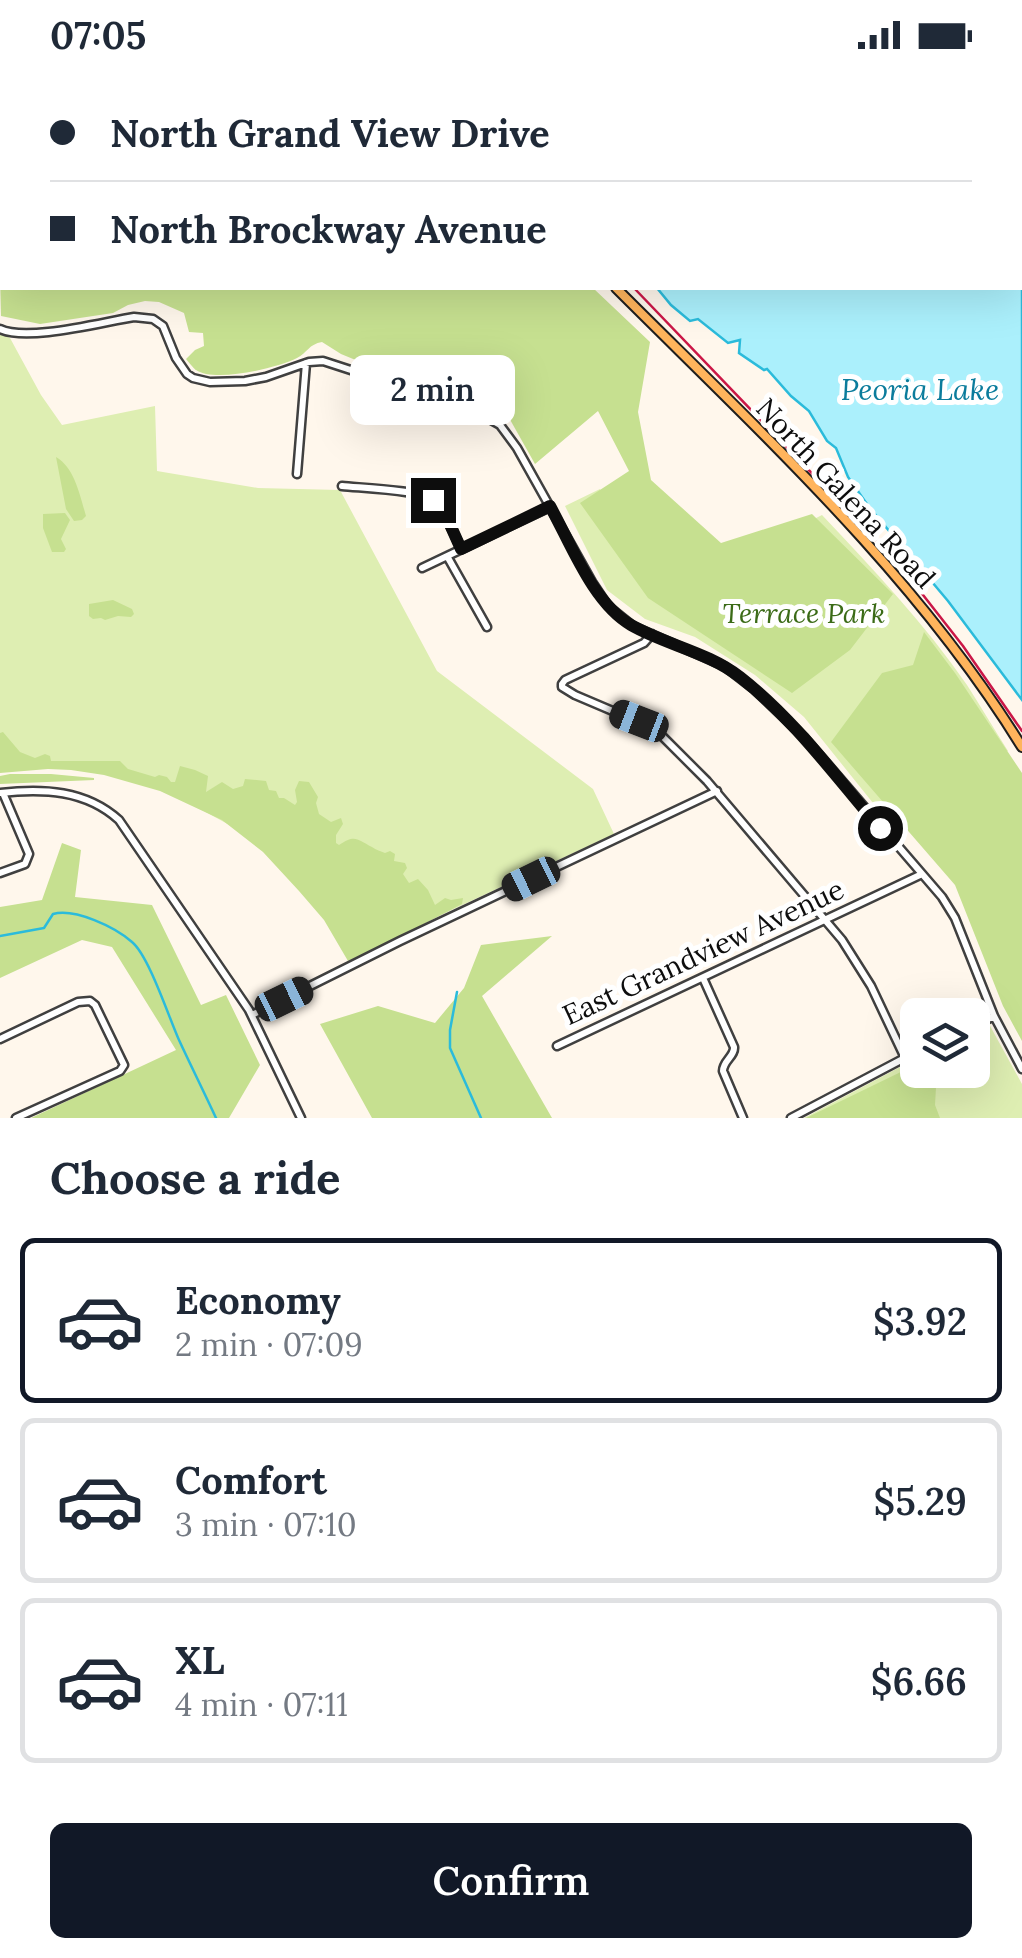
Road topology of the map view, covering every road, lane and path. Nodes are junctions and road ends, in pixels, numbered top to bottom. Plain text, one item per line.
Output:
1 (618, 290) edge
2 (0, 330) edge
3 (306, 363) junction
4 (296, 474) dead end
5 (342, 486) dead end
6 (550, 506) junction
7 (461, 549) junction
8 (448, 556) junction
9 (422, 568) dead end
10 (487, 626) dead end
11 (652, 634) junction
12 (1022, 747) edge
13 (717, 791) junction
14 (1, 793) edge
15 (0, 873) edge
16 (922, 874) junction
17 (826, 919) junction
18 (702, 978) junction
19 (252, 1014) junction
20 (994, 1016) junction
21 (990, 1018) edge
22 (0, 1039) edge
23 (557, 1046) dead end
24 (900, 1047) edge
25 (900, 1061) edge
26 (1022, 1069) edge
27 (16, 1118) edge
28 (301, 1118) edge
29 (743, 1118) edge
30 (791, 1118) edge

1 - 12 main road, North Galena Road
2 - 3 street
3 - 4 street
3 - 6 street
5 - 7 street
6 - 7 street
6 - 11 street
7 - 8 street
8 - 9 street
8 - 10 street
11 - 13 street
11 - 16 street
13 - 17 street
13 - 19 street
14 - 15 street
14 - 19 street
16 - 17 street, East Grandview Avenue
16 - 20 street
17 - 18 street, East Grandview Avenue
17 - 24 street
18 - 23 street, East Grandview Avenue
18 - 29 street
19 - 28 street
20 - 21 street
20 - 26 street
22 - 27 street
25 - 30 street

